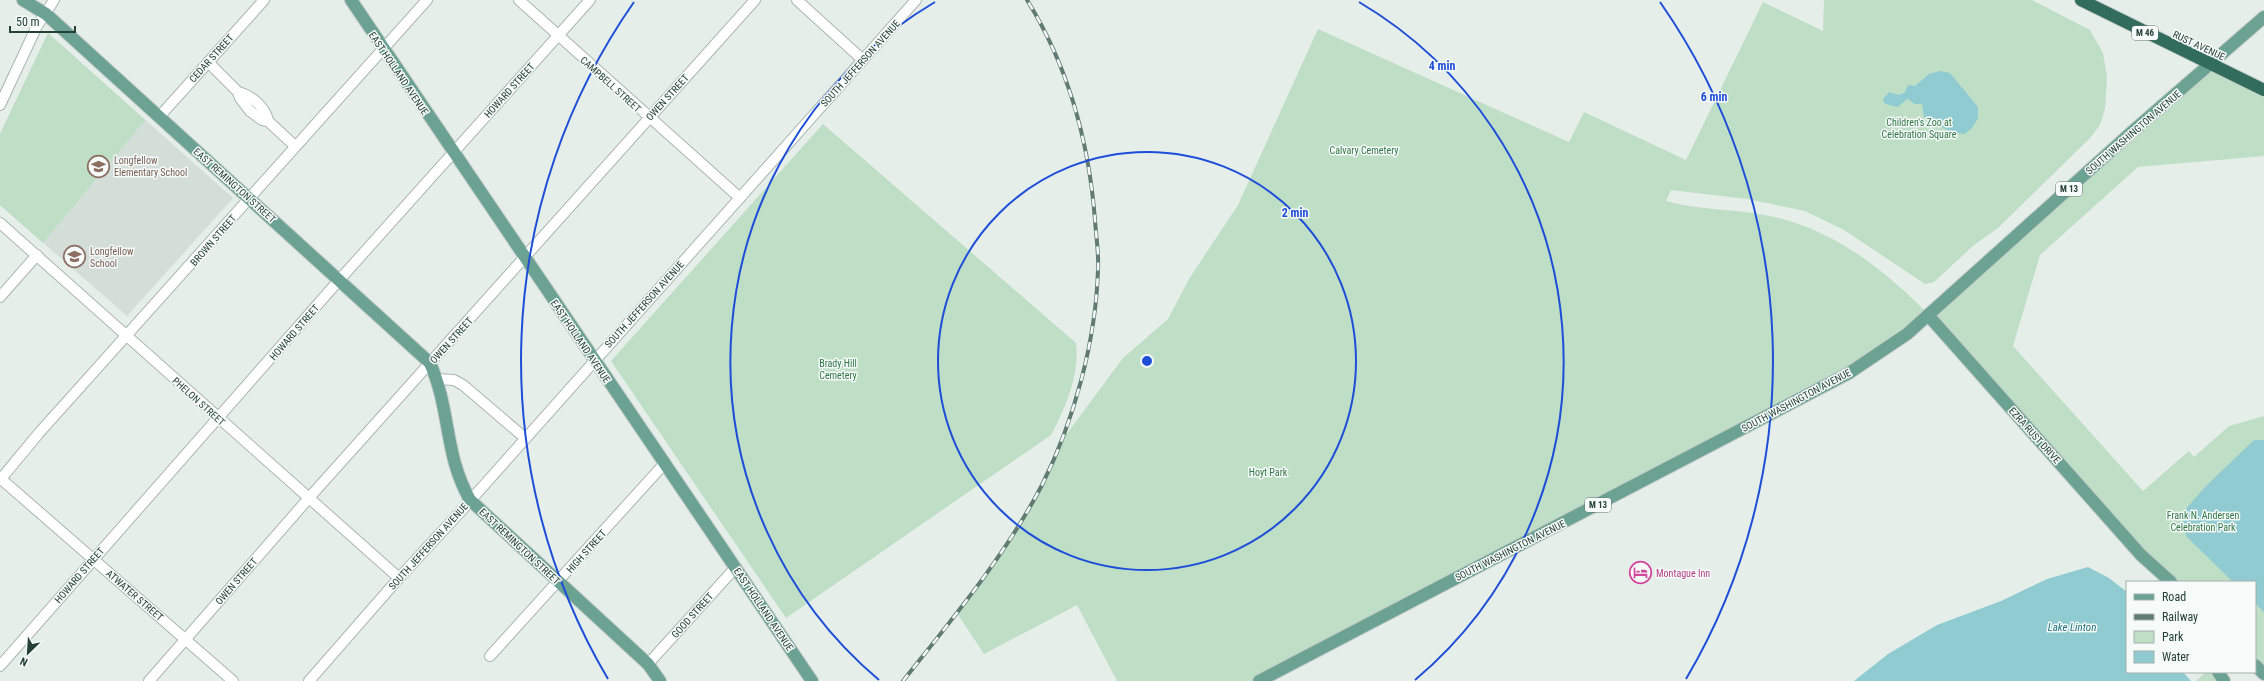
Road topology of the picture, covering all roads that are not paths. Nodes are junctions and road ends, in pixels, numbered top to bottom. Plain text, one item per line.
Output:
1 (23, 0) edge
2 (54, 0) edge
3 (264, 0) edge
4 (351, 0) edge
5 (427, 0) edge
6 (519, 0) edge
7 (590, 0) edge
8 (755, 0) edge
9 (797, 0) edge
10 (916, 0) edge
11 (2081, 0) edge
12 (46, 14) junction
13 (2264, 17) edge
14 (558, 36) junction
15 (384, 49) junction
16 (863, 60) junction
17 (208, 62) junction
18 (2210, 64) junction
19 (2264, 90) edge
20 (0, 105) edge
21 (159, 117) junction
22 (648, 118) junction
23 (295, 146) junction
24 (453, 153) junction
25 (250, 198) junction
26 (740, 198) junction
27 (0, 223) edge
28 (37, 255) junction
29 (524, 258) junction
30 (340, 279) junction
31 (0, 297) edge
32 (1928, 315) junction
33 (127, 336) junction
34 (594, 360) junction
35 (430, 363) junction
36 (437, 379) junction
37 (218, 417) junction
38 (526, 438) junction
39 (665, 463) junction
40 (0, 479) edge
41 (308, 499) junction
42 (470, 500) junction
43 (2141, 555) junction
44 (93, 559) junction
45 (736, 567) junction
46 (399, 578) junction
47 (2157, 581) edge
48 (2169, 581) edge
49 (558, 582) junction
50 (186, 639) junction
51 (490, 656) dead end
52 (648, 664) junction
53 (0, 666) edge
54 (2256, 666) edge
55 (2264, 674) edge
56 (150, 681) edge
57 (234, 681) edge
58 (310, 681) edge
59 (660, 681) edge
60 (812, 681) edge
61 (1259, 681) edge

1 - 12 main road, EAST REMINGTON STREET
2 - 12 street
3 - 17 street, CEDAR STREET
4 - 15 main road, EAST HOLLAND AVENUE
5 - 15 street, BROWN STREET
6 - 14 street, CAMPBELL STREET
7 - 14 street, HOWARD STREET
8 - 22 street, OWEN STREET
9 - 16 street
10 - 16 street, SOUTH JEFFERSON AVENUE
11 - 18 highway, RUST AVENUE / M 46
12 - 20 street
12 - 21 main road, EAST REMINGTON STREET
13 - 18 main road, SOUTH WASHINGTON AVENUE / M 13
14 - 22 street, CAMPBELL STREET
14 - 24 street, HOWARD STREET
15 - 23 street, BROWN STREET
15 - 24 main road, EAST HOLLAND AVENUE
16 - 26 street, SOUTH JEFFERSON AVENUE
17 - 21 street, CEDAR STREET
17 - 23 street
18 - 19 highway, RUST AVENUE / M 46
18 - 32 main road, SOUTH WASHINGTON AVENUE / M 13
21 - 25 main road, EAST REMINGTON STREET
22 - 26 street, CAMPBELL STREET
22 - 29 street, OWEN STREET
23 - 25 street, BROWN STREET
24 - 29 main road, EAST HOLLAND AVENUE
24 - 30 street, HOWARD STREET
25 - 30 main road, EAST REMINGTON STREET
25 - 33 street, BROWN STREET
26 - 34 street, SOUTH JEFFERSON AVENUE
27 - 28 street, PHELON STREET
28 - 31 street
28 - 33 street, PHELON STREET
29 - 34 main road, EAST HOLLAND AVENUE
29 - 35 street, OWEN STREET
30 - 35 main road, EAST REMINGTON STREET
30 - 37 street, HOWARD STREET
32 - 43 main road, EZRA RUST DRIVE
32 - 61 main road, SOUTH WASHINGTON AVENUE / M 13
33 - 37 street, PHELON STREET
33 - 40 street, BROWN STREET
34 - 38 street, SOUTH JEFFERSON AVENUE
34 - 39 main road, EAST HOLLAND AVENUE
35 - 36 main road, EAST REMINGTON STREET
35 - 41 street, OWEN STREET
36 - 38 street
36 - 42 main road, EAST REMINGTON STREET
37 - 41 street, PHELON STREET
37 - 44 street, HOWARD STREET
38 - 42 street, SOUTH JEFFERSON AVENUE
39 - 45 main road, EAST HOLLAND AVENUE
39 - 49 street, HIGH STREET
40 - 44 street, ATWATER STREET
41 - 46 street, PHELON STREET
41 - 50 street, OWEN STREET
42 - 46 street, SOUTH JEFFERSON AVENUE
42 - 49 main road, EAST REMINGTON STREET
43 - 47 main road, EZRA RUST DRIVE
43 - 48 main road, EZRA RUST DRIVE
44 - 50 street, ATWATER STREET
44 - 53 street, HOWARD STREET
45 - 52 street, GOOD STREET
45 - 60 main road, EAST HOLLAND AVENUE
46 - 58 street, SOUTH JEFFERSON AVENUE
49 - 51 street, HIGH STREET
49 - 52 main road, EAST REMINGTON STREET
50 - 56 street, OWEN STREET
50 - 57 street, ATWATER STREET
52 - 59 main road, EAST REMINGTON STREET
54 - 55 main road

